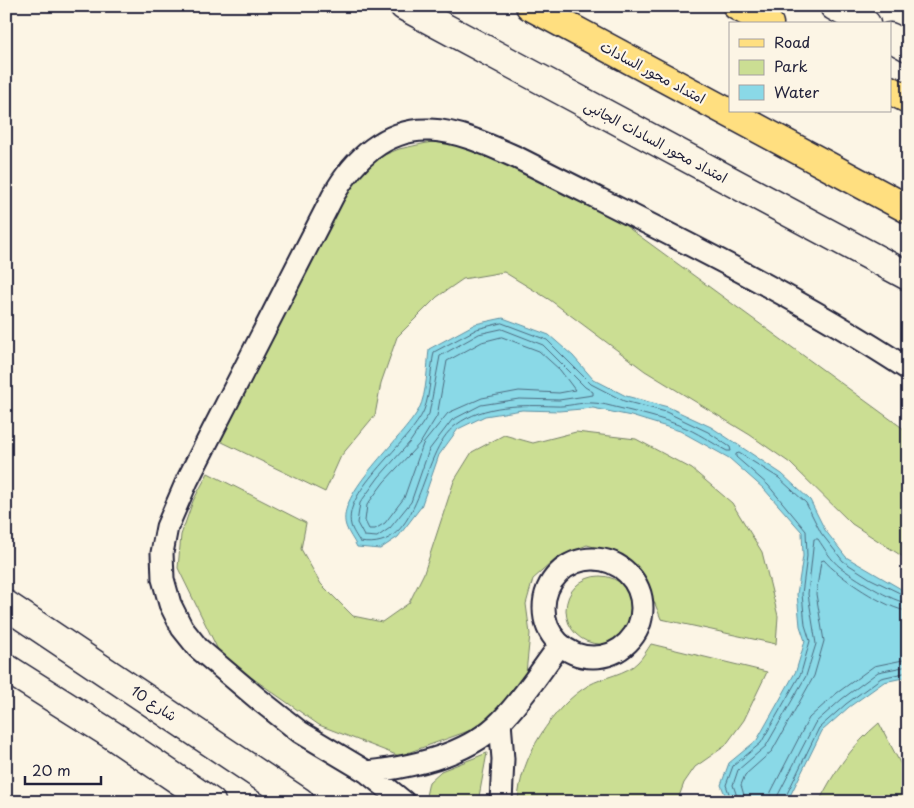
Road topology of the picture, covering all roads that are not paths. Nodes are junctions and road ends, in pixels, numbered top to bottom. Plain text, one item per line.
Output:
1 (404, 6) edge
2 (530, 6) edge
3 (738, 6) edge
4 (834, 6) edge
5 (766, 22) edge
6 (862, 22) edge
7 (892, 38) edge
8 (908, 47) edge
9 (892, 91) edge
10 (908, 99) edge
11 (908, 209) edge
12 (908, 276) edge
13 (908, 369) edge
14 (6, 605) edge
15 (560, 645) junction
16 (6, 668) edge
17 (500, 722) junction
18 (367, 772) junction
19 (212, 802) edge
20 (300, 802) edge
21 (404, 802) edge
22 (501, 802) edge

1 - 12 street, امتداد محور السادات الجانبى
2 - 11 main road, امتداد محور السادات
3 - 5 main road
4 - 6 street
7 - 8 street
9 - 10 main road
13 - 18 street
14 - 20 street, شارع 10
15 - 15 street
15 - 17 street
16 - 19 street
17 - 18 street
17 - 22 street
18 - 21 street

